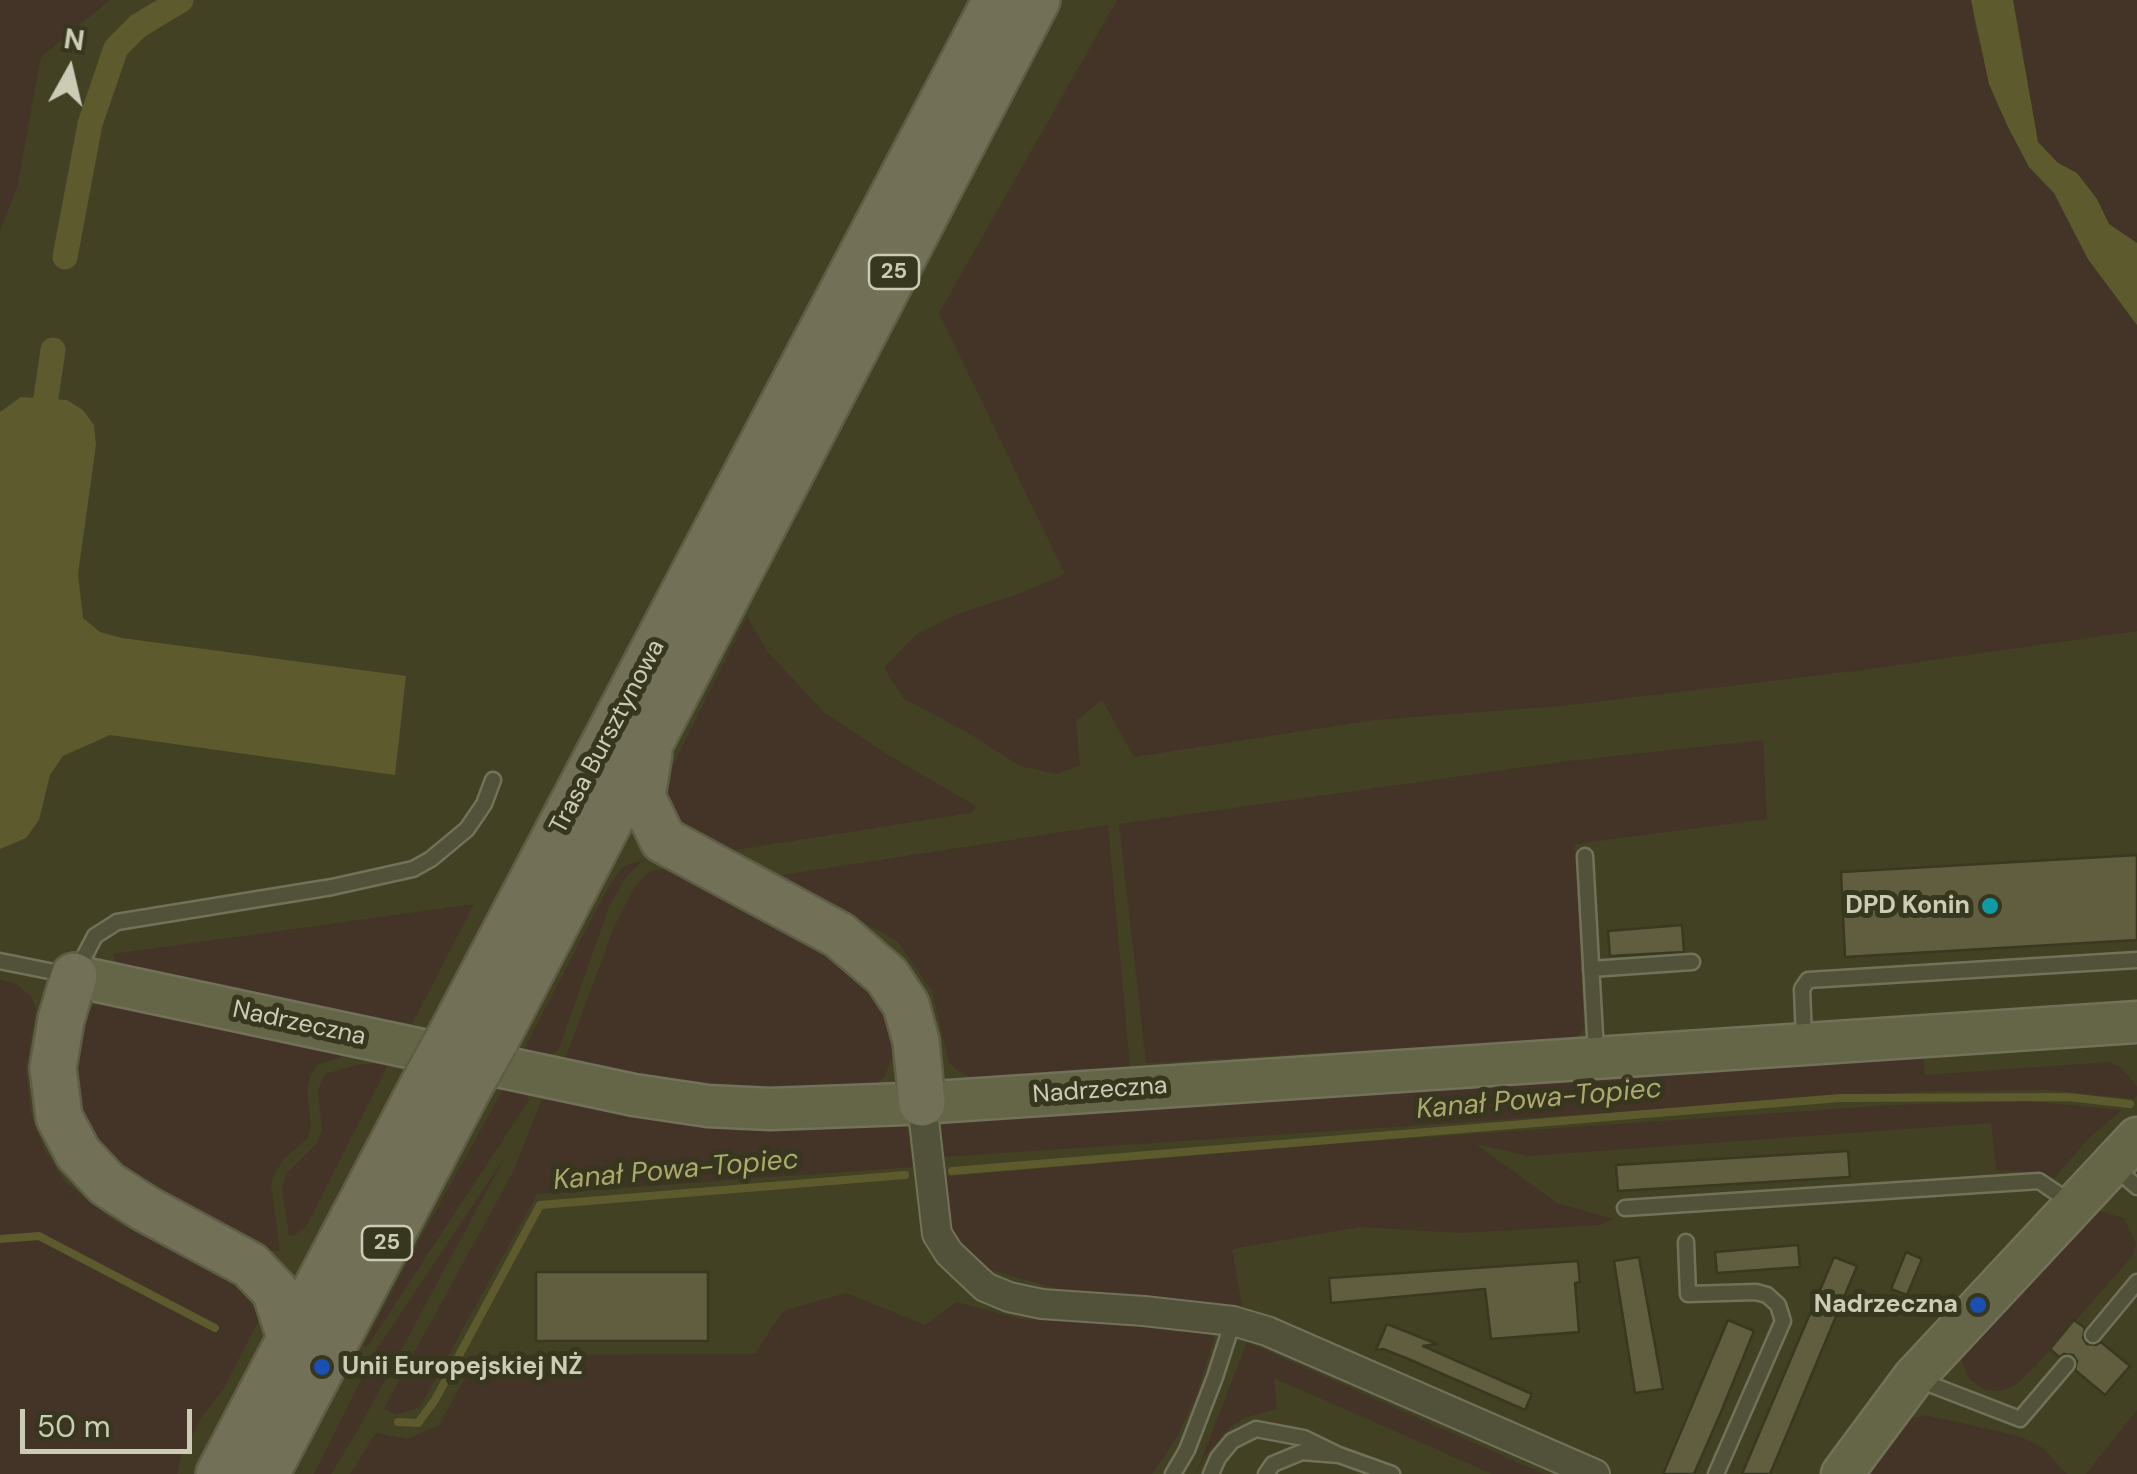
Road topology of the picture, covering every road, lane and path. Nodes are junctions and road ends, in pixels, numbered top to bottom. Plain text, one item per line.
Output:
1 (996, 0) edge
2 (1037, 0) edge
3 (736, 535) junction
4 (652, 736) junction
5 (493, 780) dead end
6 (663, 840) junction
7 (1585, 856) dead end
8 (570, 896) junction
9 (0, 960) edge
10 (2137, 960) edge
11 (1692, 962) dead end
12 (1591, 969) junction
13 (74, 976) junction
14 (2137, 1022) edge
15 (474, 1036) junction
16 (1804, 1044) junction
17 (1596, 1058) junction
18 (448, 1082) junction
19 (922, 1103) junction
20 (2129, 1163) edge
21 (2074, 1205) junction
22 (1624, 1208) dead end
23 (350, 1224) junction
24 (1686, 1242) dead end
25 (250, 1264) junction
26 (2137, 1282) edge
27 (1234, 1321) junction
28 (2092, 1335) dead end
29 (290, 1340) junction
30 (2067, 1364) dead end
31 (1914, 1378) junction
32 (1339, 1455) junction
33 (219, 1474) edge
34 (266, 1474) edge
35 (1173, 1474) edge
36 (1211, 1474) edge
37 (1266, 1474) edge
38 (1392, 1474) edge
39 (1595, 1474) edge
40 (1716, 1474) edge
41 (1842, 1474) edge

1 - 3 main road, Trasa Bursztynowa / 25
2 - 3 main road, Trasa Bursztynowa / 25
3 - 4 main road, Trasa Bursztynowa / 25
3 - 15 main road, Trasa Bursztynowa / 25
4 - 6 main road
4 - 8 main road, Trasa Bursztynowa / 25
5 - 13 lane
6 - 8 main road
6 - 19 main road
7 - 12 lane
8 - 15 main road, Trasa Bursztynowa / 25
9 - 13 lane
10 - 16 lane
11 - 12 lane
12 - 17 lane
13 - 19 street, Nadrzeczna
13 - 25 main road
14 - 16 street, Nadrzeczna
15 - 18 main road, Trasa Bursztynowa / 25, bridge
16 - 17 street, Nadrzeczna
17 - 19 street, Nadrzeczna
18 - 23 main road, Trasa Bursztynowa / 25
18 - 34 main road, Trasa Bursztynowa / 25
19 - 27 street
20 - 21 street
21 - 22 lane
21 - 31 street
23 - 25 main road
23 - 29 main road, Trasa Bursztynowa / 25
24 - 40 lane
25 - 29 main road
26 - 28 lane
27 - 35 lane
27 - 39 street
29 - 33 main road, Trasa Bursztynowa / 25
30 - 31 lane
31 - 41 street
32 - 36 lane
32 - 37 lane
32 - 38 lane

